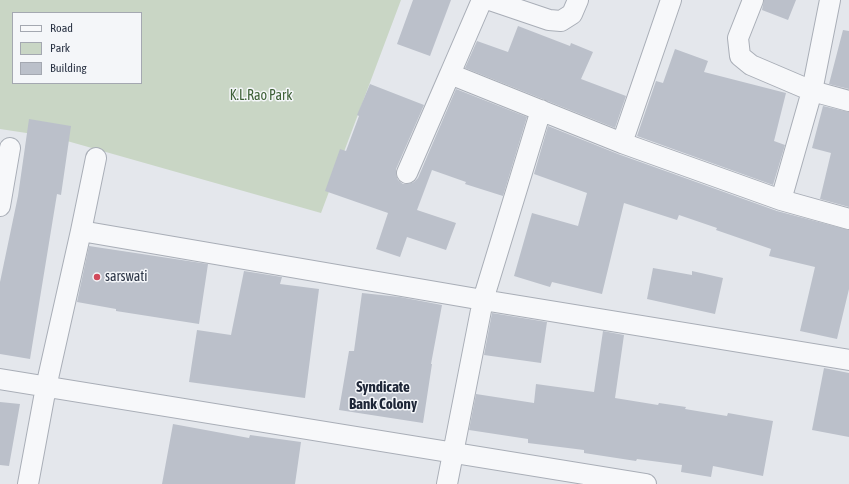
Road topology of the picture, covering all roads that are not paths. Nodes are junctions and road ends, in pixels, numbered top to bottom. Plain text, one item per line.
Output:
1 (482, 0) edge
2 (490, 0) edge
3 (578, 0) edge
4 (671, 0) edge
5 (753, 0) edge
6 (830, 0) edge
7 (450, 74) junction
8 (812, 91) junction
9 (849, 101) edge
10 (541, 110) junction
11 (622, 143) junction
12 (10, 148) dead end
13 (96, 158) dead end
14 (407, 173) dead end
15 (781, 200) junction
16 (0, 206) edge
17 (849, 219) edge
18 (82, 231) junction
19 (484, 300) junction
20 (849, 360) edge
21 (0, 380) edge
22 (46, 387) junction
23 (453, 453) junction
24 (610, 481) edge
25 (28, 484) edge
26 (447, 484) edge
27 (646, 484) edge

1 - 7 street
2 - 3 street
4 - 11 street
5 - 8 street
6 - 8 street
7 - 10 street
7 - 14 street
8 - 9 street
8 - 15 street
10 - 11 street
10 - 19 street
11 - 15 street
12 - 16 street
13 - 18 street
15 - 17 street
18 - 19 street
18 - 22 street
19 - 20 street
19 - 23 street
21 - 22 street
22 - 23 street
22 - 25 street
23 - 24 street
23 - 26 street
24 - 27 street

